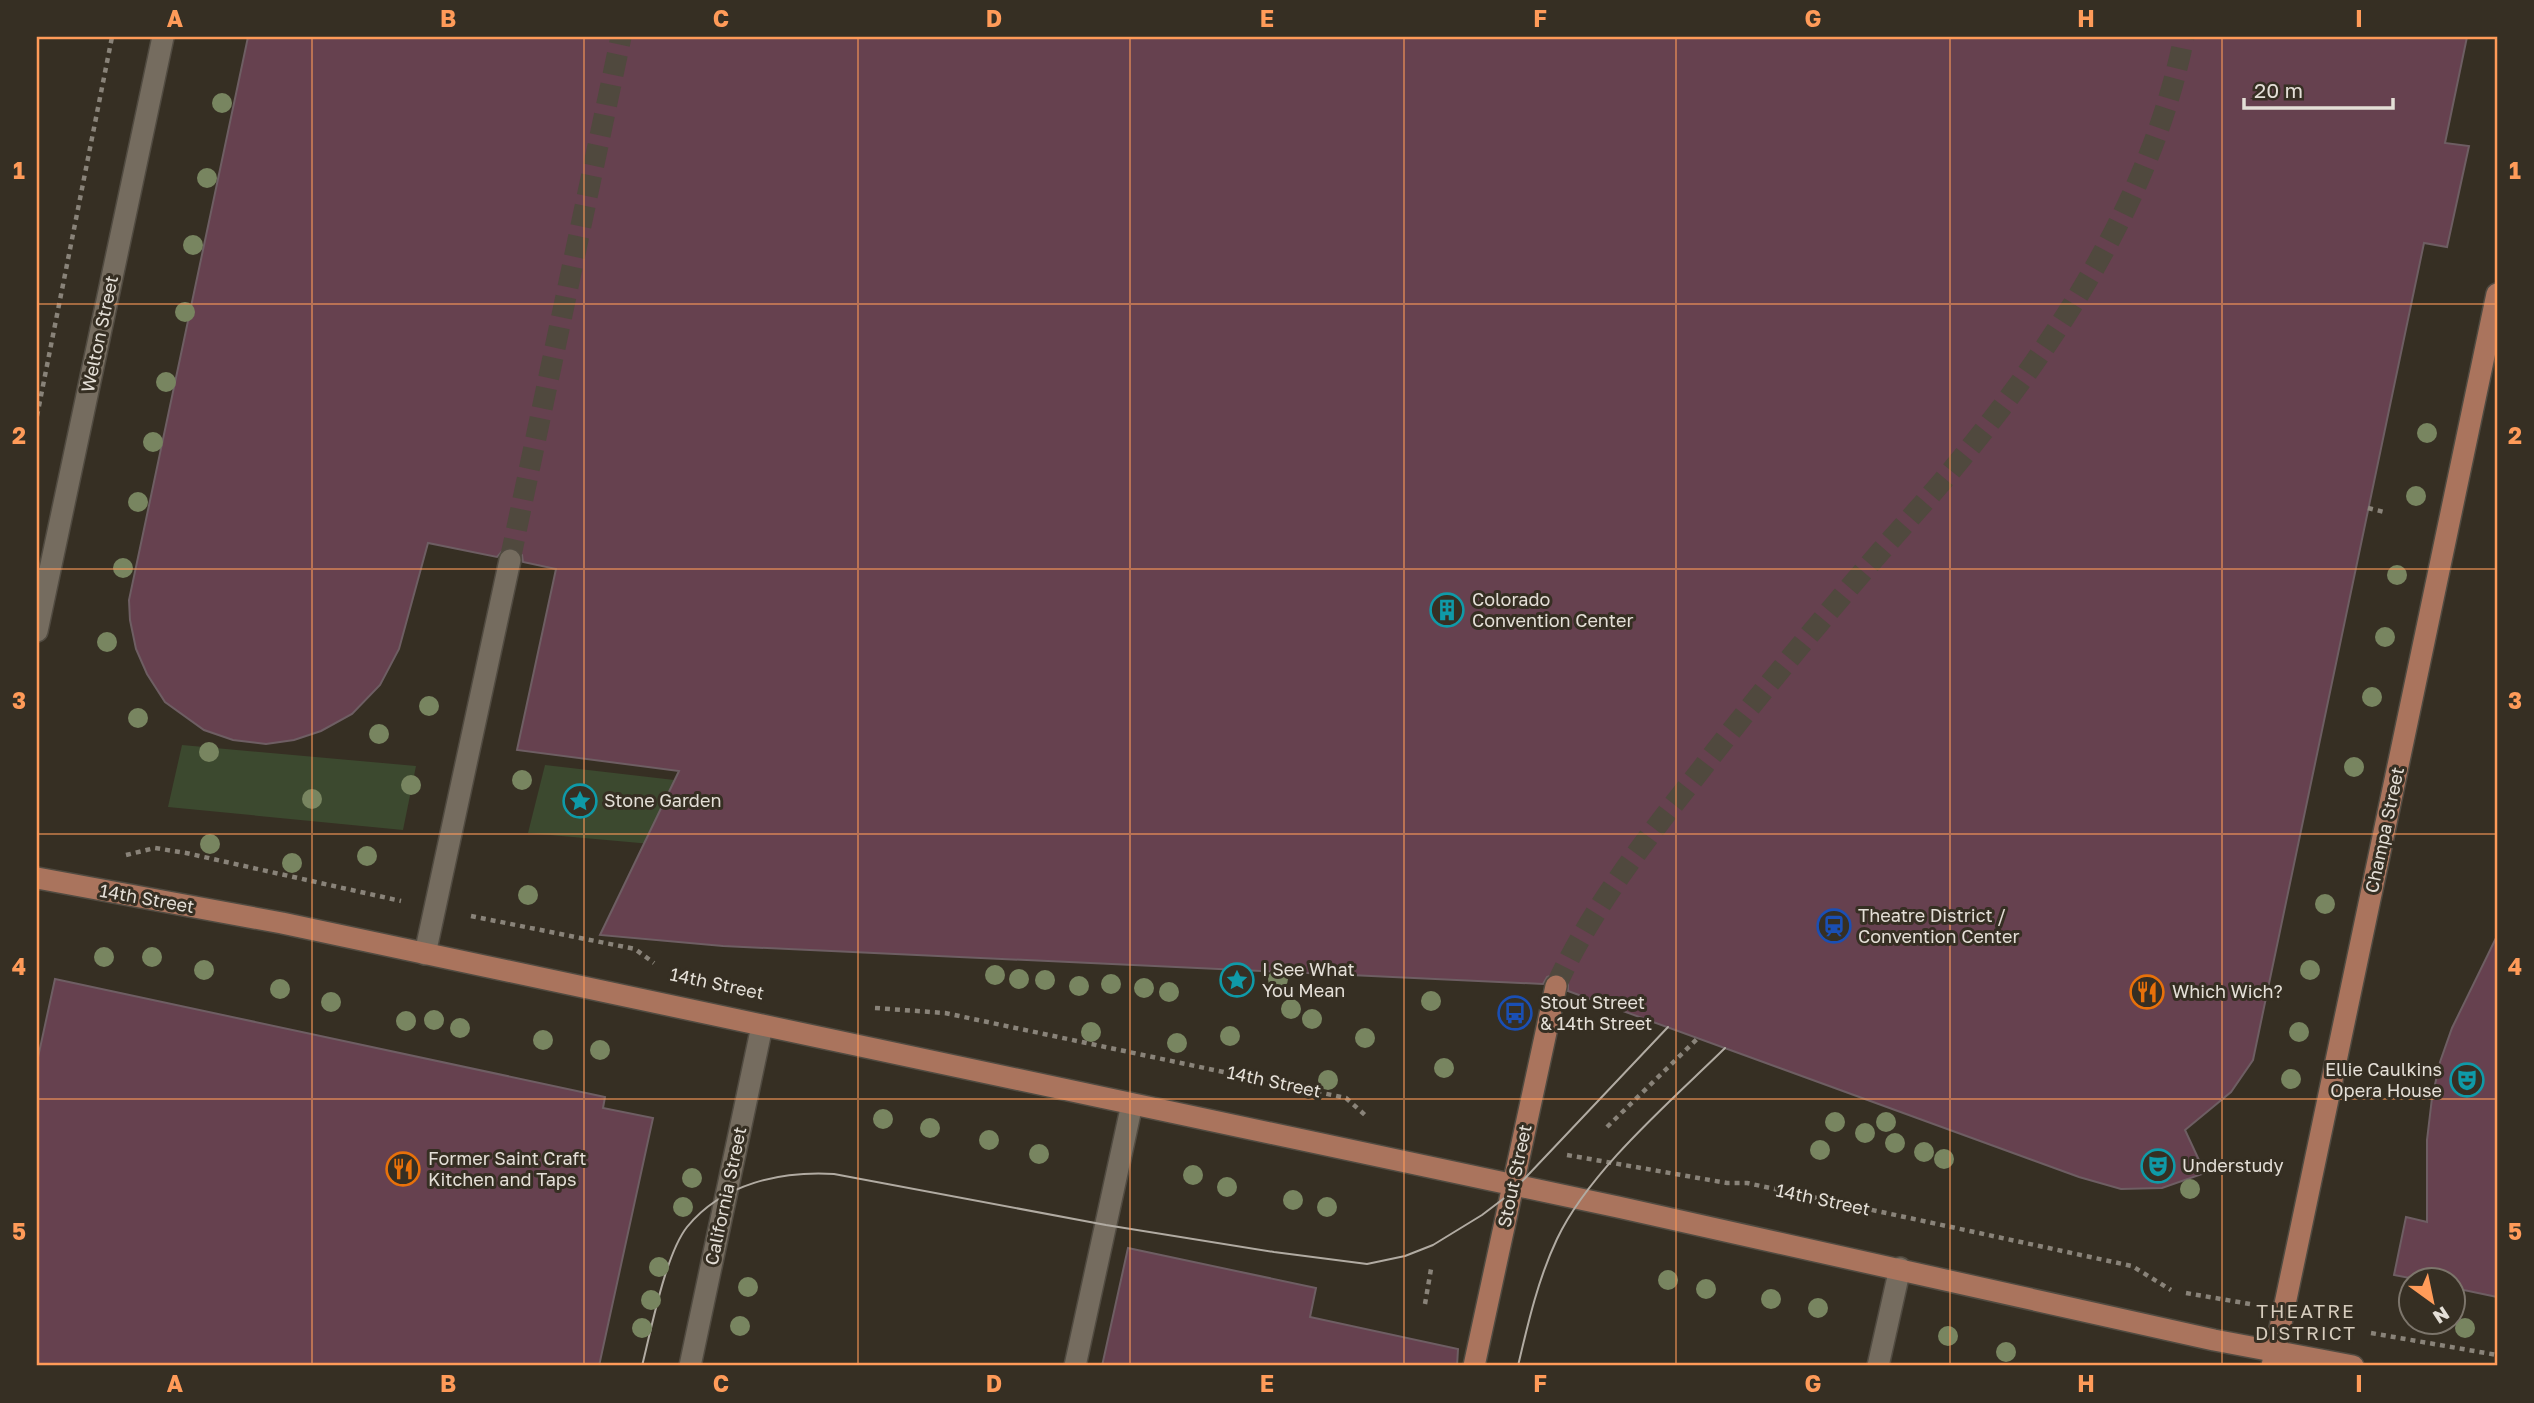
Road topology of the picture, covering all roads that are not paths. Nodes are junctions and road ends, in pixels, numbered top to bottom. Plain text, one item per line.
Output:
1 (163, 37) edge
2 (2497, 294) edge
3 (510, 559) tunnel mouth
4 (37, 631) edge
5 (37, 878) edge
6 (425, 954) junction
7 (1556, 986) tunnel mouth
8 (762, 1026) junction
9 (1132, 1104) junction
10 (1513, 1186) junction
11 (1900, 1268) junction
12 (2274, 1359) edge
13 (690, 1366) edge
14 (1075, 1366) edge
15 (1474, 1366) edge
16 (1878, 1366) edge
17 (2353, 1366) edge

1 - 4 street, Welton Street
2 - 12 main road, Champa Street
3 - 6 street
5 - 6 main road, 14th Street
6 - 8 main road, 14th Street
7 - 10 main road, Stout Street
8 - 9 main road, 14th Street
8 - 13 street, California Street
9 - 10 main road, 14th Street
9 - 14 street
10 - 11 main road, 14th Street
10 - 15 main road, Stout Street
11 - 12 main road, 14th Street
11 - 16 street
12 - 17 main road, 14th Street

